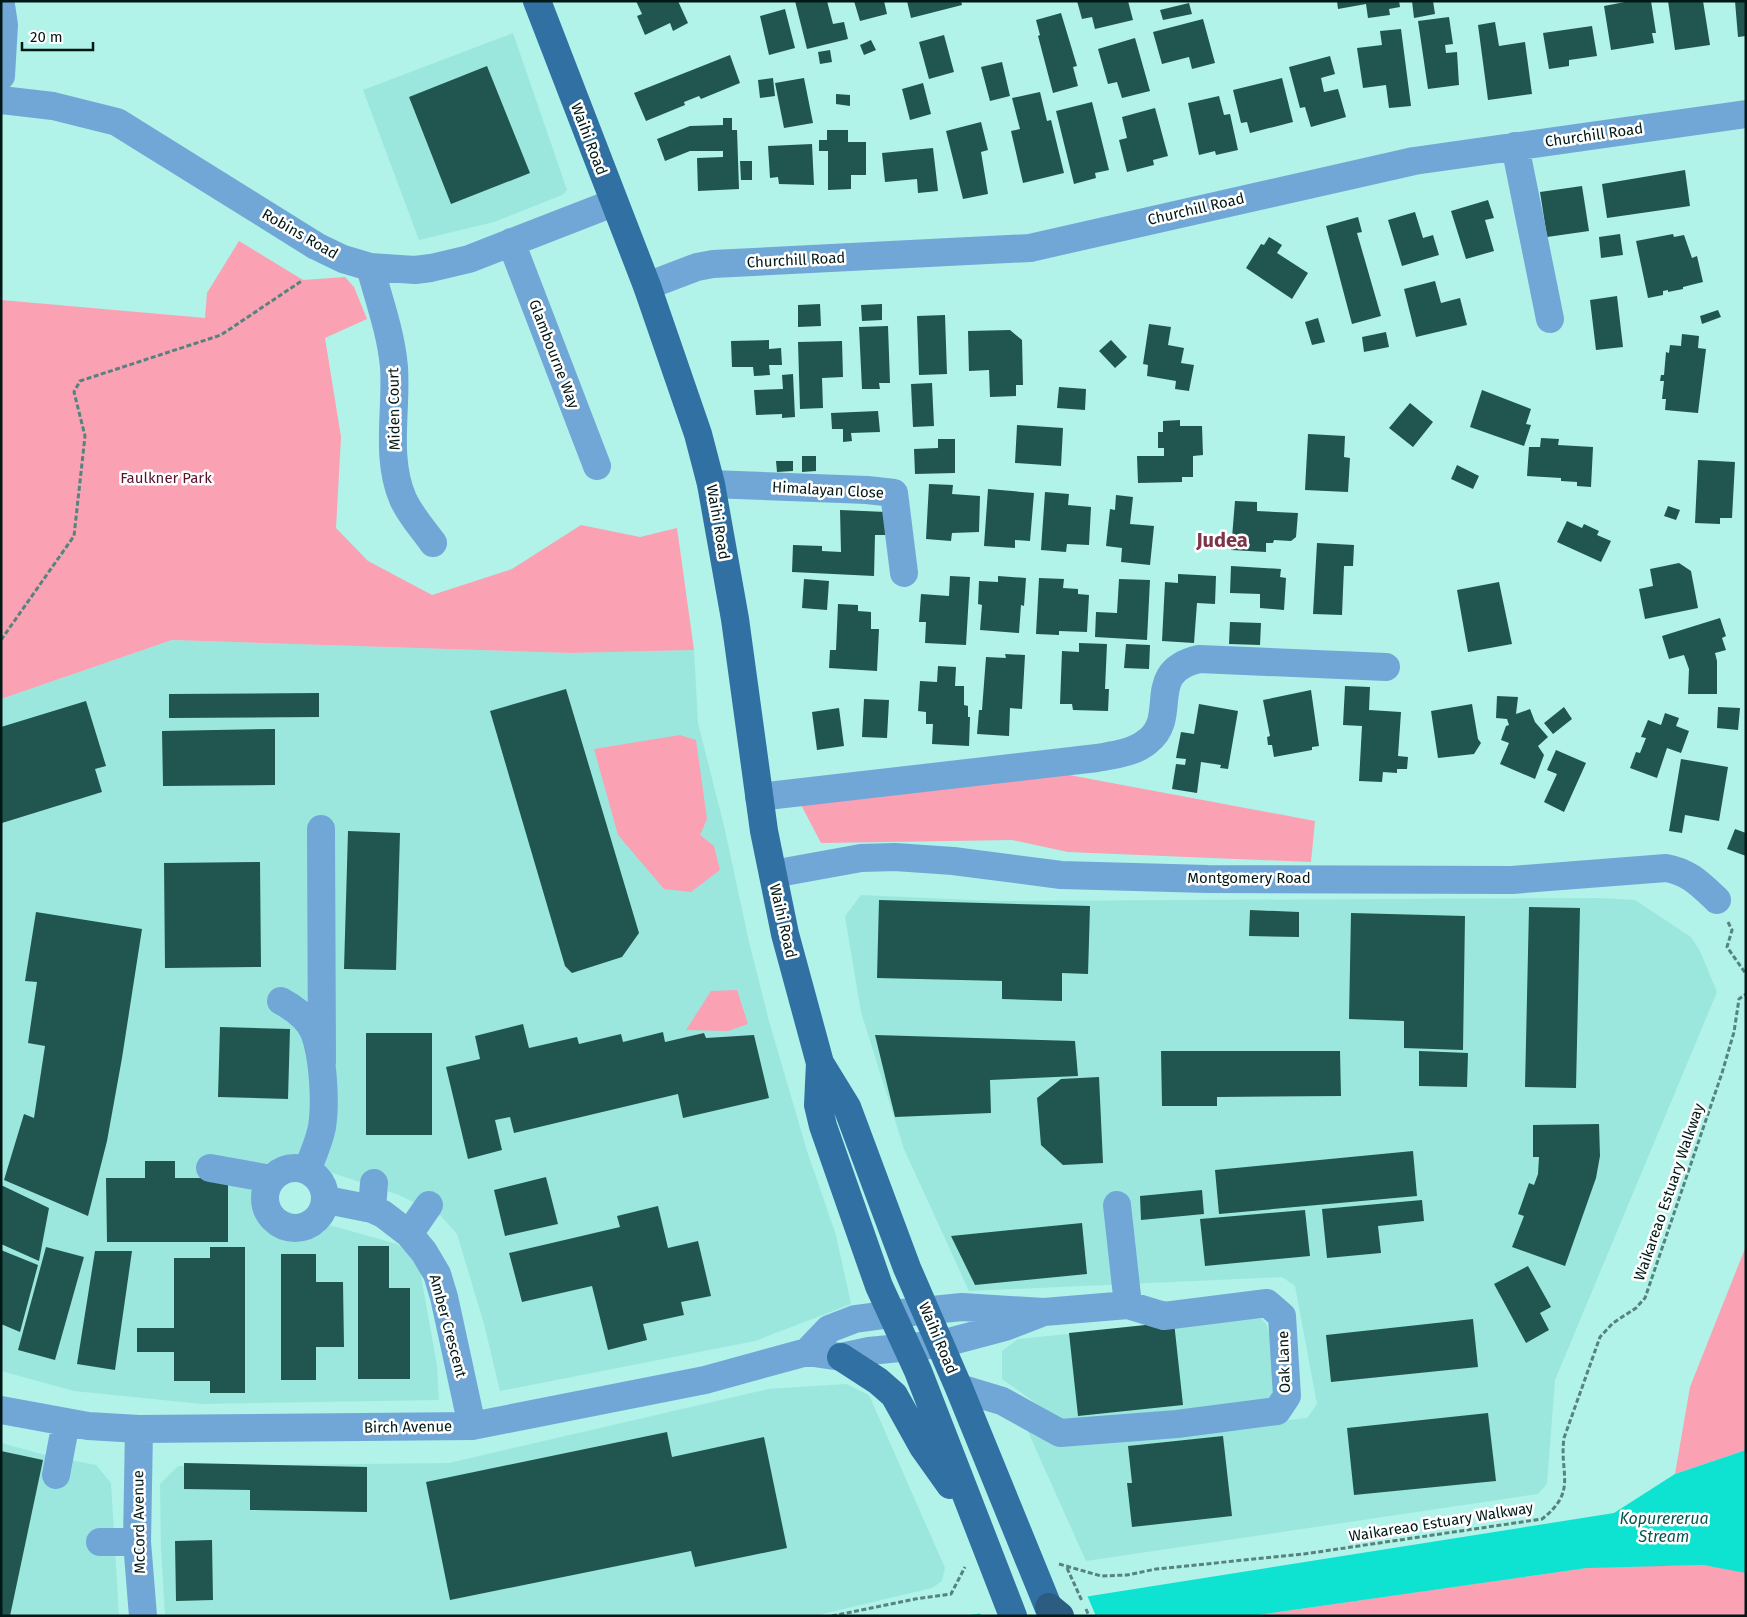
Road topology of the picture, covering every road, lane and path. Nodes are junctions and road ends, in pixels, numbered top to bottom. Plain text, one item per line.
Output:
1 (538, 1) edge
2 (1, 5) edge
3 (1, 76) edge
4 (1, 100) edge
5 (1746, 114) edge
6 (1515, 146) junction
7 (614, 203) junction
8 (512, 242) junction
9 (370, 268) junction
10 (303, 280) dead end
11 (647, 286) junction
12 (1550, 318) dead end
13 (597, 466) dead end
14 (711, 484) junction
15 (433, 543) dead end
16 (904, 573) dead end
17 (1, 640) edge
18 (1386, 667) dead end
19 (760, 797) junction
20 (320, 829) dead end
21 (772, 874) junction
22 (1717, 900) joint
23 (1746, 974) edge
24 (1746, 994) edge
25 (281, 1001) dead end
26 (322, 1062) junction
27 (210, 1168) dead end
28 (307, 1170) junction
29 (271, 1178) junction
30 (327, 1200) junction
31 (429, 1205) dead end
32 (1118, 1205) dead end
33 (409, 1234) junction
34 (1128, 1305) junction
35 (1044, 1312) junction
36 (909, 1313) junction
37 (923, 1346) junction
38 (807, 1352) junction
39 (841, 1357) junction
40 (959, 1388) junction
41 (1, 1410) edge
42 (66, 1422) junction
43 (472, 1426) junction
44 (139, 1429) junction
45 (56, 1475) dead end
46 (973, 1517) junction
47 (100, 1542) dead end
48 (138, 1542) junction
49 (1025, 1548) junction
50 (967, 1560) dead end
51 (1067, 1567) junction
52 (1054, 1613) edge
53 (142, 1616) edge
54 (832, 1616) edge
55 (1013, 1616) edge
56 (1089, 1616) edge

1 - 7 main road, Waihi Road
2 - 3 street
4 - 9 street, Robins Road
5 - 6 street, Churchill Road
6 - 11 street, Churchill Road
6 - 12 street
7 - 8 street, Robins Road
7 - 11 main road, Waihi Road
8 - 9 street, Robins Road
8 - 13 street, Glambourne Way
9 - 15 street, Miden Court
10 - 17 path
11 - 14 main road, Waihi Road
14 - 16 street, Himalayan Close
14 - 19 main road, Waihi Road
18 - 19 street
19 - 21 main road, Waihi Road
20 - 26 street
21 - 22 street, Montgomery Road
21 - 36 main road, Waihi Road
22 - 23 path
24 - 51 path, Waikareao Estuary Walkway
25 - 26 street
26 - 28 street
27 - 29 street
28 - 29 street
28 - 30 street
29 - 30 street
30 - 33 street, Amber Crescent
31 - 33 street
32 - 34 street
33 - 43 street, Amber Crescent
34 - 35 street, Oak Lane
34 - 40 street, Oak Lane
35 - 36 street, Oak Lane
35 - 37 street, Oak Lane
36 - 37 main road, Waihi Road
36 - 38 street
37 - 39 street, Birch Avenue
37 - 40 main road, Waihi Road
37 - 46 main road, Waihi Road
38 - 39 street, Birch Avenue
38 - 43 street, Birch Avenue
39 - 46 main road
40 - 49 main road, Waihi Road
41 - 42 street, Birch Avenue
42 - 44 street, Birch Avenue
42 - 45 street
43 - 44 street, Birch Avenue
44 - 48 street, McCord Avenue
46 - 55 main road, Waihi Road
47 - 48 street
48 - 53 street, McCord Avenue
49 - 51 path, Waikareao Estuary Walkway
49 - 52 main road, Waihi Road
50 - 54 path
51 - 56 path

